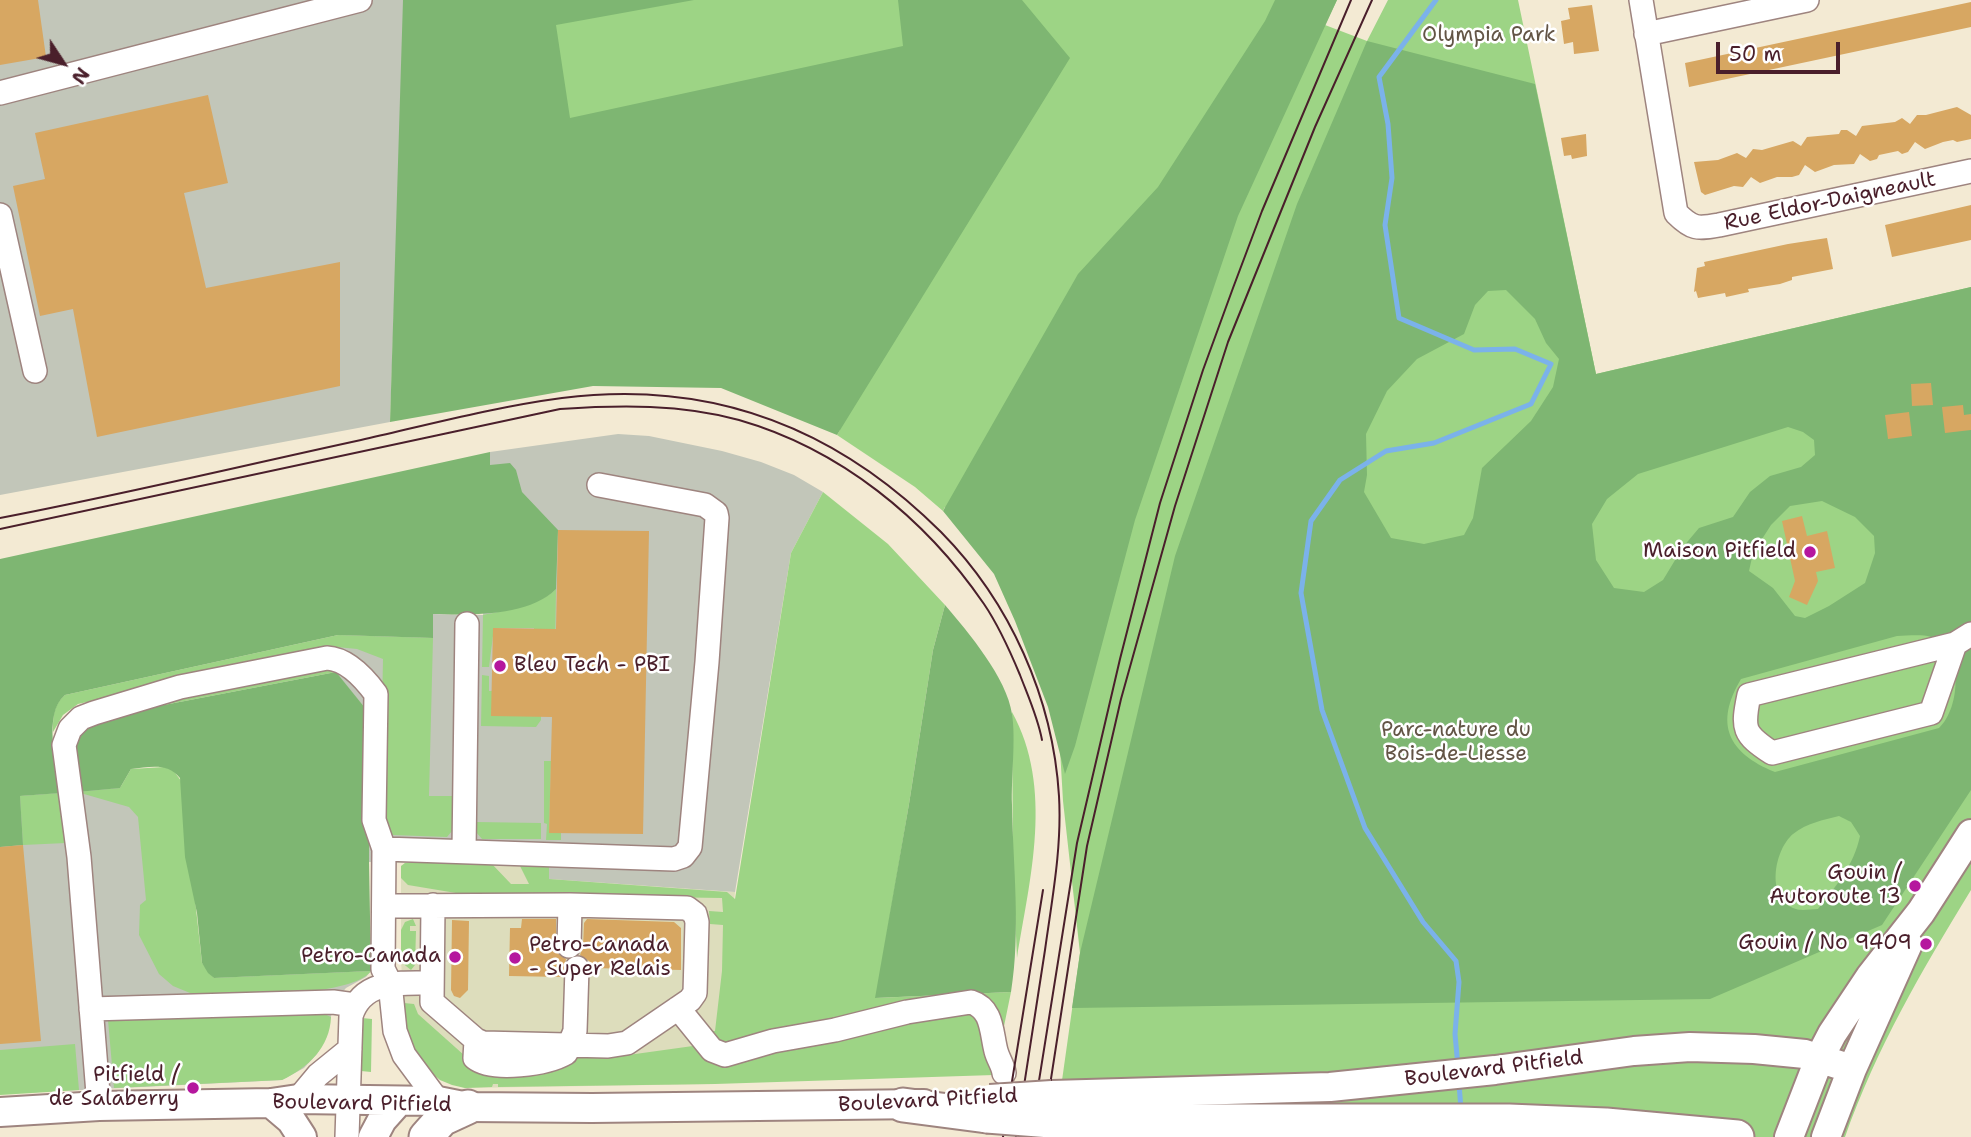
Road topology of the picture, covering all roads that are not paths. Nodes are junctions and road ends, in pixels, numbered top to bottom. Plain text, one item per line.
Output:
1 (360, 0) edge
2 (1641, 0) edge
3 (1807, 0) edge
4 (1646, 34) junction
5 (0, 93) edge
6 (1971, 172) edge
7 (0, 215) edge
8 (3, 242) edge
9 (35, 371) dead end
10 (599, 485) dead end
11 (467, 624) dead end
12 (1963, 639) edge
13 (1971, 834) edge
14 (384, 849) junction
15 (464, 851) junction
16 (433, 905) junction
17 (574, 905) junction
18 (383, 906) junction
19 (1921, 912) junction
20 (390, 983) junction
21 (432, 983) junction
22 (355, 1005) junction
23 (678, 1008) junction
24 (91, 1009) junction
25 (571, 1046) junction
26 (350, 1049) junction
27 (1820, 1057) junction
28 (1852, 1069) junction
29 (1004, 1073) dead end
30 (348, 1100) junction
31 (284, 1101) junction
32 (399, 1101) junction
33 (453, 1104) junction
34 (903, 1105) joint
35 (99, 1106) junction
36 (1070, 1108) junction
37 (0, 1112) edge
38 (302, 1137) edge
39 (347, 1137) edge
40 (373, 1137) edge
41 (426, 1137) edge
42 (1737, 1137) edge
43 (1789, 1137) edge
44 (1826, 1137) edge

1 - 5 street
2 - 4 street
3 - 4 street
4 - 6 street, Rue Eldor-Daigneault
7 - 8 street
8 - 9 street
10 - 15 street
11 - 15 street
12 - 12 street
13 - 19 main road
14 - 15 street
14 - 18 street
14 - 24 street
16 - 17 street
16 - 18 street
16 - 21 street
17 - 23 street
17 - 25 street
18 - 20 street
19 - 27 main road
19 - 28 main road
20 - 21 street
20 - 22 street
20 - 33 street
21 - 25 street
22 - 24 street
22 - 26 street
23 - 25 street
23 - 29 street
24 - 35 street
26 - 30 street
26 - 31 street
27 - 28 main road, Boulevard Pitfield
27 - 36 main road, Boulevard Pitfield
27 - 43 main road
28 - 44 main road
30 - 31 main road, Boulevard Pitfield
30 - 32 main road, Boulevard Pitfield
30 - 39 street
31 - 35 main road, Boulevard Pitfield
31 - 38 main road
32 - 33 main road, Boulevard Pitfield
32 - 40 main road
33 - 34 main road, Boulevard Pitfield
33 - 41 highway
34 - 36 highway, bridge
35 - 37 main road, Boulevard Pitfield
36 - 42 highway

